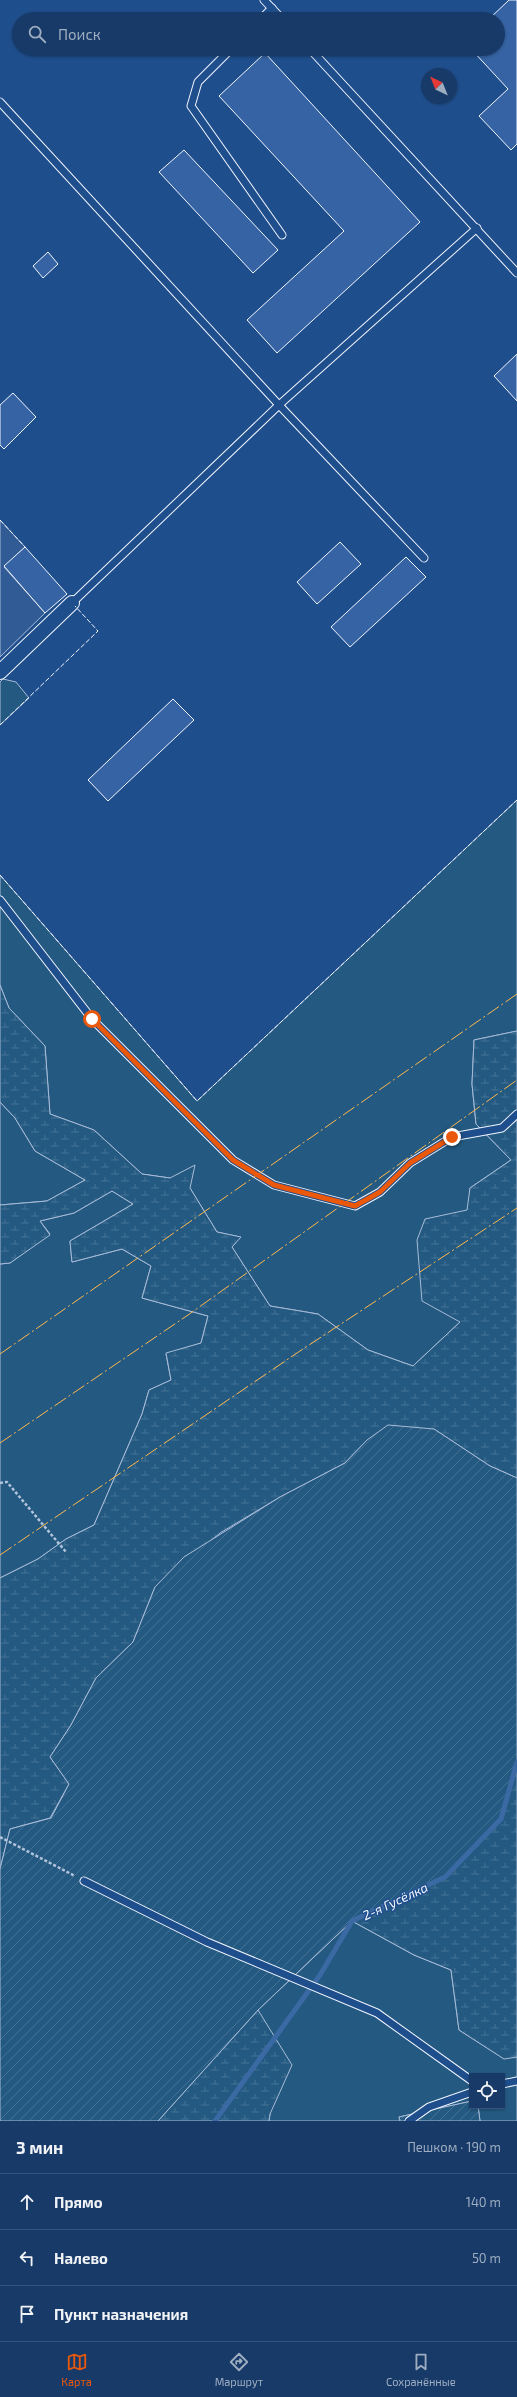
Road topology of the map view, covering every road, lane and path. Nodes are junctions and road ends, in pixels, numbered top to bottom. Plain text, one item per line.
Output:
1 (264, 0) edge
2 (272, 8) junction
3 (268, 12) edge
4 (276, 12) edge
5 (224, 56) edge
6 (317, 56) edge
7 (0, 102) edge
8 (477, 228) junction
9 (282, 235) dead end
10 (517, 273) edge
11 (279, 405) junction
12 (424, 558) dead end
13 (72, 602) joint
14 (0, 672) edge
15 (0, 900) edge
16 (517, 1114) edge
17 (0, 1483) edge
18 (66, 1552) dead end
19 (0, 1837) edge
20 (84, 1881) joint
21 (469, 2079) edge
22 (517, 2081) edge
23 (505, 2083) edge
24 (469, 2093) edge
25 (409, 2121) edge

1 - 2 lane
2 - 3 lane
2 - 4 lane
5 - 9 lane
6 - 8 lane
7 - 11 lane
8 - 10 lane
8 - 11 lane
11 - 12 lane
11 - 13 lane
13 - 14 street
15 - 16 lane
17 - 18 path
19 - 20 path
20 - 21 lane
22 - 23 lane
24 - 25 lane

